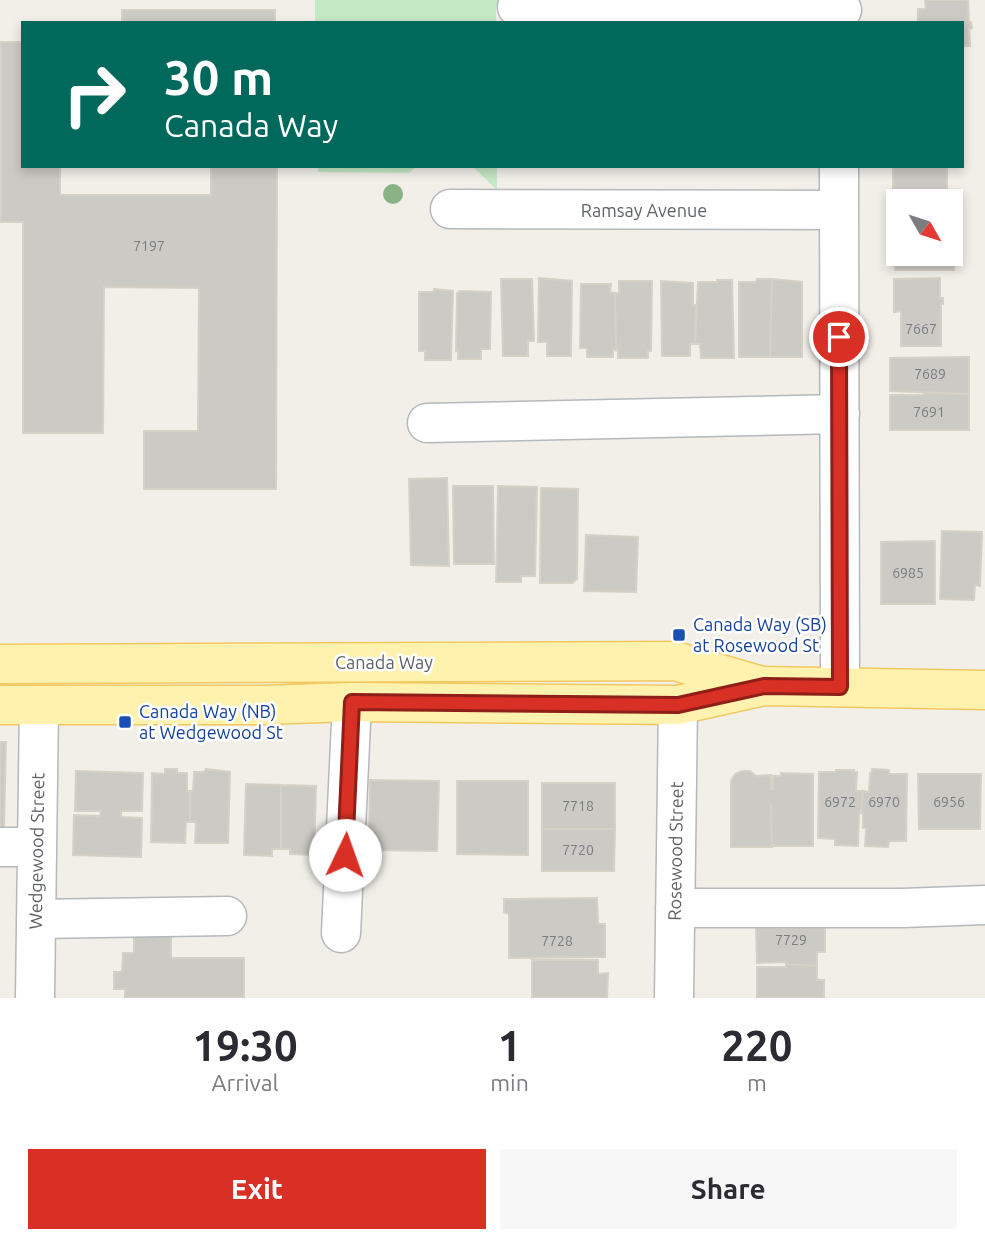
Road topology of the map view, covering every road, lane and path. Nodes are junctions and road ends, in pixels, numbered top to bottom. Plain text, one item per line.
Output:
1 (517, 7) dead end
2 (842, 11) edge
3 (839, 168) edge
4 (450, 209) dead end
5 (838, 210) junction
6 (840, 414) junction
7 (427, 423) dead end
8 (0, 664) edge
9 (764, 686) junction
10 (840, 687) junction
11 (985, 690) edge
12 (352, 702) junction
13 (0, 705) edge
14 (39, 705) junction
15 (678, 705) junction
16 (18, 847) edge
17 (985, 905) edge
18 (675, 908) junction
19 (227, 916) dead end
20 (36, 919) junction
21 (341, 933) dead end
22 (35, 998) edge
23 (674, 998) edge

1 - 2 street
3 - 5 street
4 - 5 street, Ramsay Avenue
5 - 6 street
6 - 7 street
6 - 10 street
8 - 9 main road, Canada Way
9 - 10 main road, Canada Way
9 - 15 main road, Canada Way
10 - 11 main road, Canada Way
12 - 14 main road, Canada Way
12 - 15 main road, Canada Way
12 - 21 street
13 - 14 main road, Canada Way
14 - 16 street, Wedgewood Street
15 - 18 street, Rosewood Street
16 - 20 street, Wedgewood Street
17 - 18 street
18 - 23 street, Rosewood Street
19 - 20 street
20 - 22 street, Wedgewood Street

